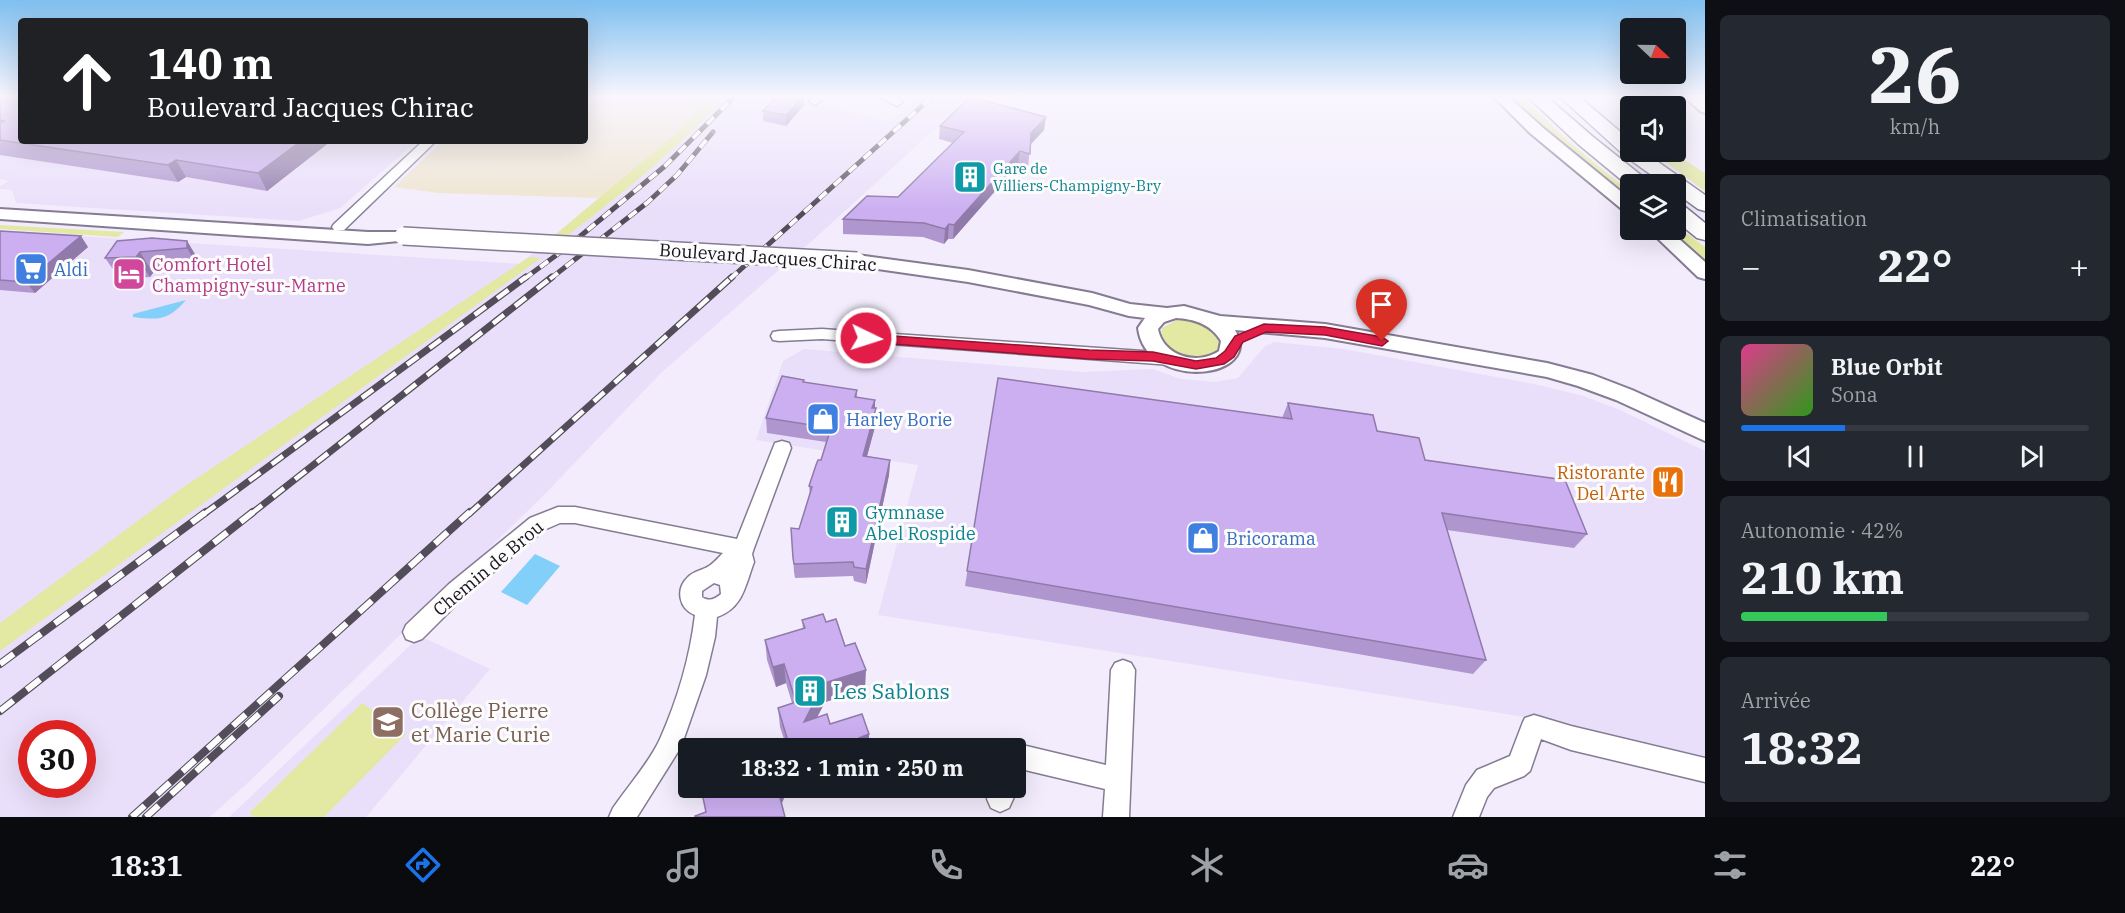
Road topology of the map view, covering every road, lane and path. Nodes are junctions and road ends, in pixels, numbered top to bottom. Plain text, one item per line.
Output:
1 (1541, 134) edge
2 (1578, 134) edge
3 (427, 144) edge
4 (1646, 162) edge
5 (1628, 174) edge
6 (1620, 199) edge
7 (1705, 205) edge
8 (0, 214) edge
9 (1686, 219) edge
10 (176, 225) junction
11 (222, 228) junction
12 (275, 228) junction
13 (337, 232) junction
14 (1705, 233) edge
15 (1671, 240) edge
16 (1705, 273) edge
17 (1129, 310) junction
18 (1165, 314) junction
19 (1215, 322) junction
20 (1264, 328) junction
21 (1148, 331) junction
22 (779, 336) dead end
23 (1232, 348) junction
24 (1119, 355) junction
25 (1171, 359) junction
26 (1705, 433) edge
27 (783, 448) dead end
28 (742, 552) junction
29 (713, 574) junction
30 (733, 589) junction
31 (707, 610) junction
32 (414, 632) dead end
33 (1123, 670) dead end
34 (1026, 758) edge
35 (1705, 770) edge
36 (1118, 780) junction
37 (622, 817) edge
38 (1116, 817) edge
39 (1466, 817) edge

1 - 6 main road
2 - 5 highway
3 - 13 street
4 - 7 highway
8 - 10 main road
9 - 14 highway
10 - 11 main road
10 - 12 main road
11 - 12 main road
11 - 13 main road
12 - 13 main road, Boulevard Jacques Chirac
13 - 17 main road, Boulevard Jacques Chirac, bridge
15 - 16 main road
17 - 18 main road, Boulevard Jacques Chirac
17 - 21 main road, Boulevard Jacques Chirac
18 - 19 main road, Boulevard Jacques Chirac
18 - 21 main road
19 - 20 main road, Boulevard Jacques Chirac
19 - 23 main road
20 - 23 main road, Boulevard Jacques Chirac
20 - 26 main road, Boulevard Jacques Chirac
21 - 24 street
21 - 25 main road, Boulevard Jacques Chirac
22 - 24 street
23 - 25 main road, Boulevard Jacques Chirac
24 - 25 street
27 - 28 street
28 - 29 street
28 - 30 street
28 - 32 street, Chemin de Brou
29 - 30 street
29 - 31 street
30 - 31 street
31 - 37 street
33 - 36 street
34 - 36 street
35 - 39 street
36 - 38 street

